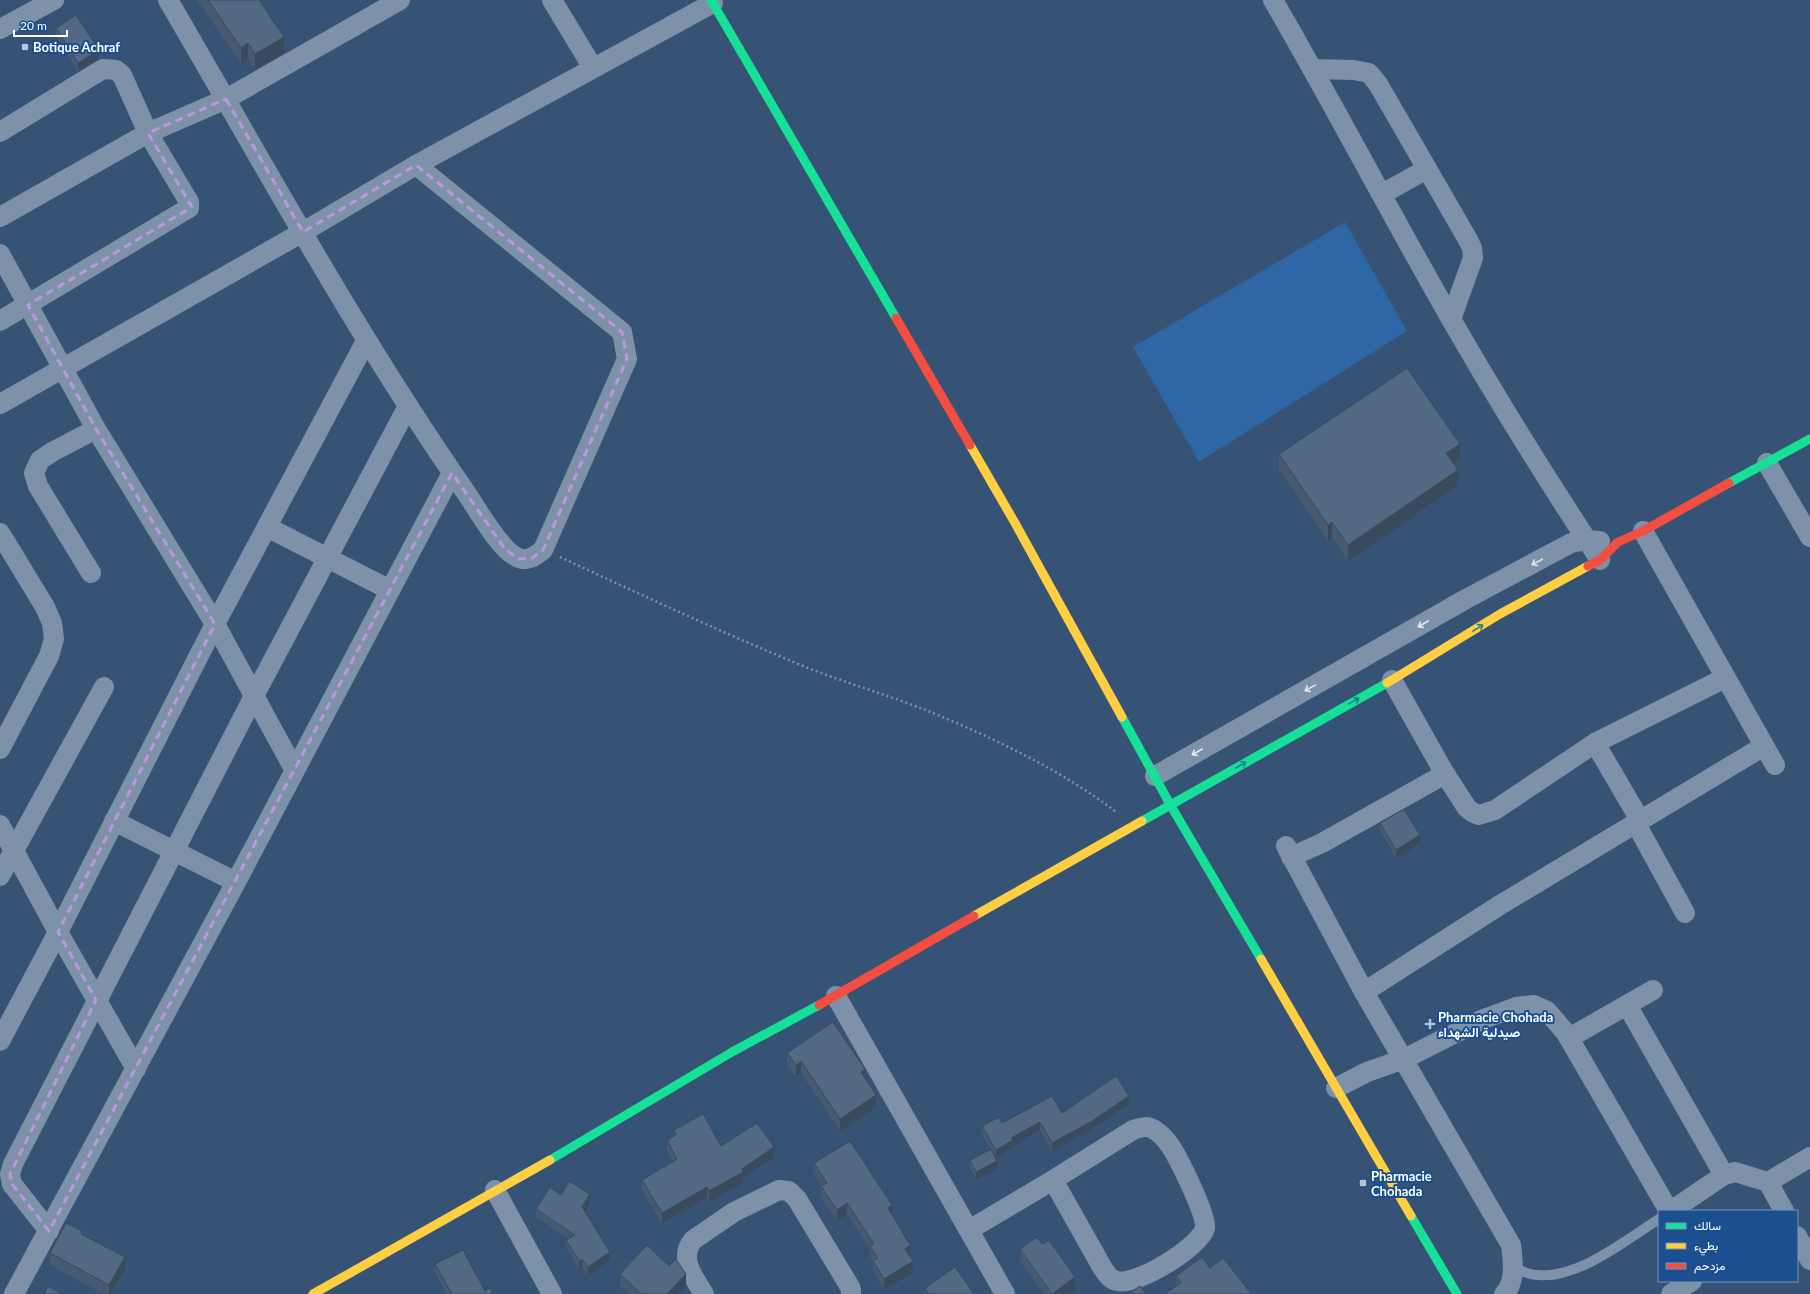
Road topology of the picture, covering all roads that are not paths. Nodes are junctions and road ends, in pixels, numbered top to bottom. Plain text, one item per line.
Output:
1 (54, 0) edge
2 (168, 0) edge
3 (400, 0) edge
4 (552, 0) edge
5 (1273, 0) edge
6 (712, 2) edge
7 (0, 29) edge
8 (593, 68) junction
9 (1313, 69) junction
10 (226, 99) junction
11 (0, 132) edge
12 (148, 133) junction
13 (416, 165) junction
14 (1427, 169) junction
15 (1382, 194) junction
16 (0, 218) edge
17 (303, 232) junction
18 (0, 254) edge
19 (28, 305) junction
20 (1451, 319) junction
21 (0, 321) edge
22 (366, 341) junction
23 (64, 369) junction
24 (0, 404) edge
25 (408, 406) junction
26 (96, 429) junction
27 (1810, 439) edge
28 (1767, 463) junction
29 (452, 473) junction
30 (267, 527) junction
31 (1643, 531) junction
32 (0, 533) edge
33 (1810, 537) edge
34 (1587, 540) junction
35 (1618, 542) junction
36 (327, 558) junction
37 (1600, 560) junction
38 (91, 573) dead end
39 (390, 590) junction
40 (215, 624) junction
41 (1725, 678) junction
42 (1392, 680) junction
43 (104, 687) dead end
44 (254, 696) junction
45 (1595, 743) junction
46 (1764, 746) junction
47 (0, 749) edge
48 (1775, 765) dead end
49 (294, 769) junction
50 (1445, 774) junction
51 (1155, 776) junction
52 (1171, 806) junction
53 (114, 821) junction
54 (1638, 821) junction
55 (0, 825) edge
56 (174, 850) junction
57 (13, 853) junction
58 (0, 876) edge
59 (236, 882) junction
60 (1685, 913) dead end
61 (58, 932) junction
62 (1653, 990) dead end
63 (1364, 992) junction
64 (836, 996) junction
65 (96, 1000) junction
66 (1627, 1005) junction
67 (1569, 1038) junction
68 (0, 1041) edge
69 (1404, 1059) junction
70 (136, 1069) junction
71 (1336, 1088) junction
72 (1810, 1157) edge
73 (1724, 1175) junction
74 (1053, 1180) junction
75 (1768, 1182) junction
76 (495, 1190) junction
77 (1669, 1210) edge
78 (1672, 1210) edge
79 (1783, 1210) edge
80 (1658, 1220) edge
81 (969, 1230) junction
82 (49, 1231) junction
83 (1798, 1238) edge
84 (1810, 1260) edge
85 (1514, 1268) junction
86 (1690, 1282) edge
87 (14, 1294) edge
88 (314, 1294) edge
89 (552, 1294) edge
90 (704, 1294) edge
91 (851, 1294) edge
92 (1006, 1294) edge
93 (1457, 1294) edge
94 (1504, 1294) edge
95 (1671, 1294) edge

1 - 7 street
2 - 10 street
3 - 10 street
4 - 8 street
5 - 9 street
6 - 8 street
6 - 51 main road
8 - 13 street
9 - 14 street
9 - 15 street
10 - 12 street
10 - 17 street
11 - 12 street
12 - 16 street
12 - 19 street
13 - 17 street
13 - 29 street
14 - 15 street
14 - 20 street
15 - 20 street
17 - 22 street
17 - 23 street
18 - 19 street
19 - 21 street
19 - 23 street
20 - 34 street
22 - 25 street
22 - 30 street
23 - 24 street
23 - 26 street
25 - 29 street
25 - 36 street
26 - 38 street
26 - 40 street
27 - 28 main road
28 - 31 main road
28 - 33 street
29 - 39 street
30 - 36 street
30 - 40 street
31 - 35 main road
31 - 41 street
32 - 47 street
34 - 35 street
34 - 37 street
34 -> 51 street
35 - 37 main road
36 - 39 street
36 - 44 street
42 -> 37 main road
39 - 49 street
40 - 44 street
40 - 53 street
41 - 45 street
41 - 46 street
42 - 50 street
52 -> 42 main road
43 - 57 street
44 - 49 street
44 - 56 street
45 - 50 street
45 - 54 street
46 - 48 street
46 - 54 street
49 - 59 street
50 - 63 street
51 - 52 main road
52 - 64 main road
52 - 71 main road
53 - 56 street
53 - 61 street
54 - 60 street
54 - 63 street
55 - 57 street
56 - 59 street
56 - 65 street
57 - 58 street
57 - 61 street
59 - 70 street
61 - 65 street
61 - 68 street
62 - 66 street
63 - 69 street
64 - 76 main road
64 - 81 street
65 - 70 street
65 - 82 street
66 - 67 street
66 - 73 street
67 - 69 street
67 - 77 street
69 - 71 street
69 - 85 street
70 - 82 street
71 - 93 main road
72 - 75 street
73 - 75 street
73 - 78 street
74 - 74 street
74 - 81 street
75 - 79 street
76 - 88 main road
76 - 89 street
80 - 85 lane
81 - 92 street
82 - 87 street
83 - 84 street
85 - 94 street
86 - 95 street
90 - 91 street

